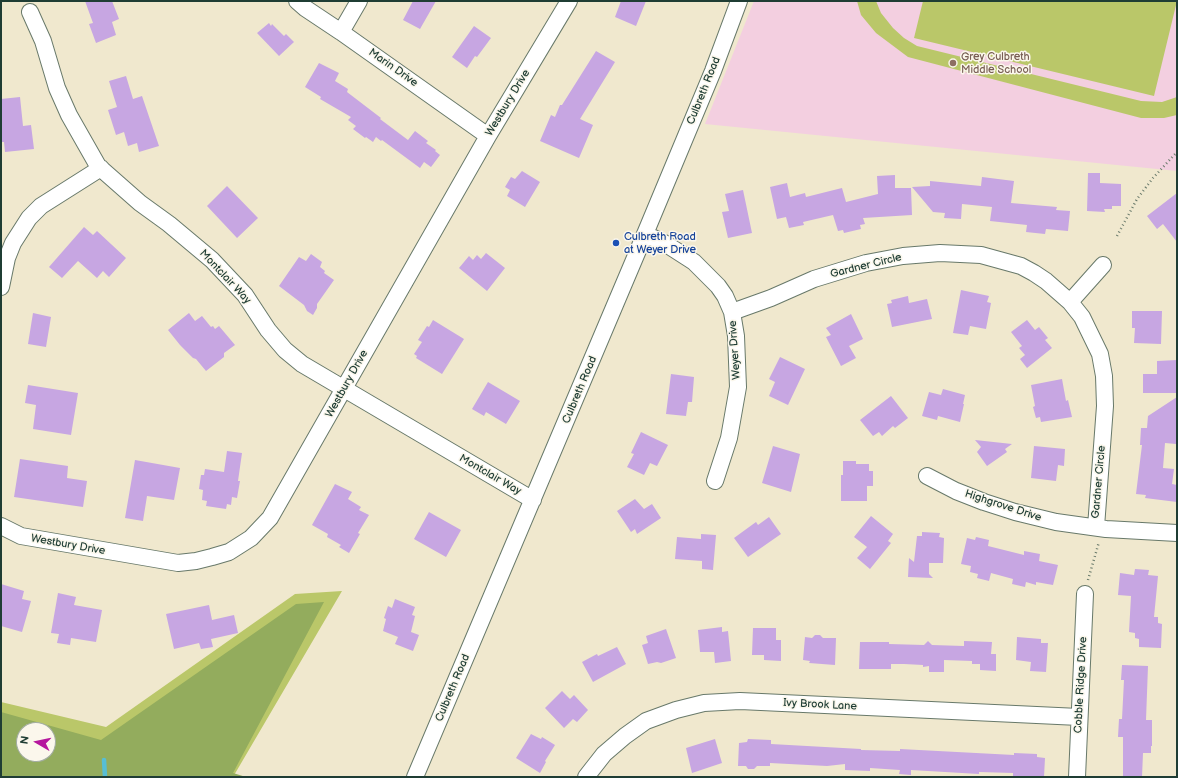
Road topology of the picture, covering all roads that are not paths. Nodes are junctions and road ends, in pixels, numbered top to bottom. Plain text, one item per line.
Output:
1 (297, 1) edge
2 (359, 1) edge
3 (569, 1) edge
4 (739, 1) edge
5 (30, 12) dead end
6 (341, 32) junction
7 (488, 136) junction
8 (101, 168) junction
9 (645, 234) junction
10 (1103, 265) dead end
11 (1, 286) edge
12 (1070, 302) junction
13 (732, 312) junction
14 (343, 389) junction
15 (927, 476) dead end
16 (715, 481) dead end
17 (533, 500) junction
18 (1, 526) edge
19 (1177, 533) edge
20 (1098, 534) junction
21 (1085, 594) road end
22 (1079, 718) junction
23 (415, 777) edge
24 (586, 777) edge
25 (1077, 777) edge

1 - 6 street, Marin Drive
2 - 6 street
3 - 7 street, Westbury Drive
4 - 9 street, Culbreth Road
5 - 8 street, Montclair Way
6 - 7 street, Marin Drive
7 - 14 street, Westbury Drive
8 - 11 street
8 - 14 street, Montclair Way
9 - 13 street, Weyer Drive
9 - 17 street, Culbreth Road
10 - 12 street
12 - 13 street, Gardner Circle
12 - 20 street, Gardner Circle
13 - 16 street, Weyer Drive
14 - 17 street, Montclair Way
14 - 18 street, Westbury Drive
15 - 20 street, Highgrove Drive
17 - 23 street, Culbreth Road
19 - 20 street, Highgrove Drive
21 - 22 street, Cobble Ridge Drive
22 - 24 street, Ivy Brook Lane
22 - 25 street, Cobble Ridge Drive

